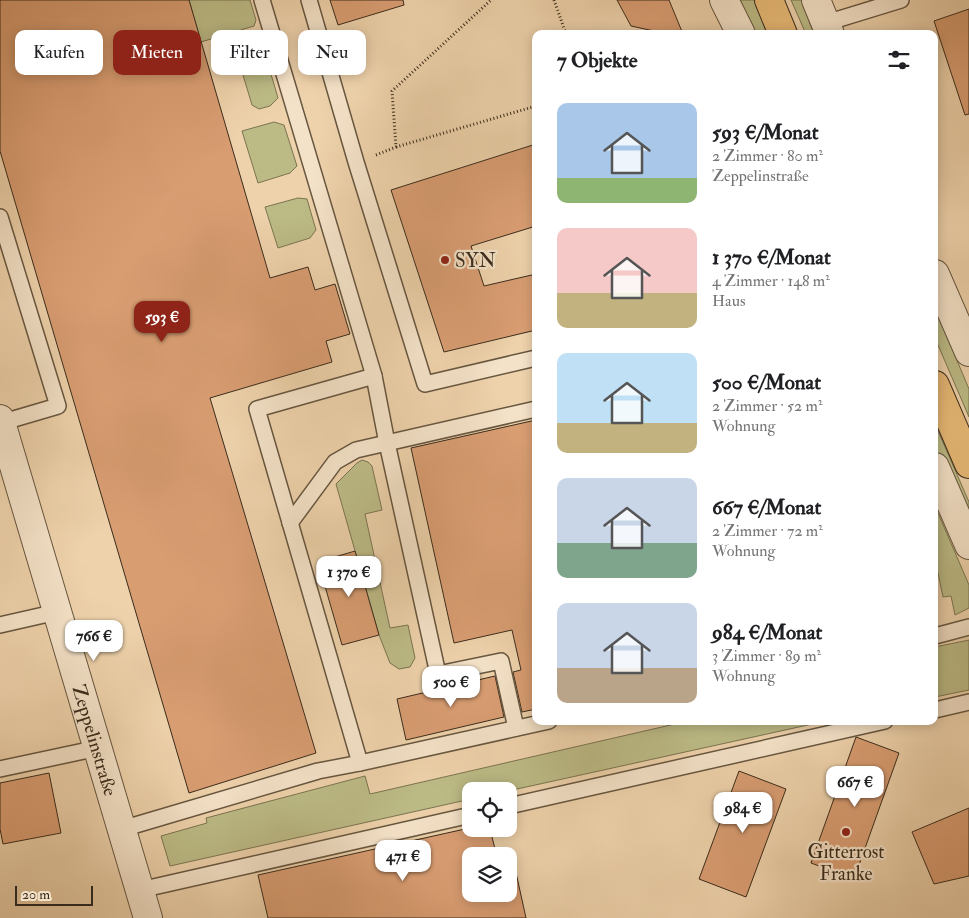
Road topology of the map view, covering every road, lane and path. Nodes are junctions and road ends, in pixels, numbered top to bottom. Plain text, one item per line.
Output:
1 (262, 0) edge
2 (309, 0) edge
3 (491, 0) edge
4 (554, 0) edge
5 (724, 0) edge
6 (769, 0) edge
7 (901, 0) edge
8 (824, 19) edge
9 (565, 30) edge
10 (739, 30) edge
11 (782, 30) edge
12 (532, 107) edge
13 (396, 147) junction
14 (356, 162) junction
15 (0, 217) edge
16 (938, 281) edge
17 (969, 352) edge
18 (532, 359) edge
19 (374, 376) junction
20 (938, 392) edge
21 (532, 411) edge
22 (0, 421) edge
23 (387, 443) junction
24 (969, 464) edge
25 (938, 474) edge
26 (290, 523) junction
27 (969, 545) edge
28 (57, 612) junction
29 (0, 625) edge
30 (969, 628) edge
31 (938, 635) edge
32 (969, 702) edge
33 (938, 709) edge
34 (532, 725) edge
35 (867, 725) edge
36 (516, 728) junction
37 (98, 748) junction
38 (360, 763) junction
39 (0, 769) edge
40 (517, 804) edge
41 (462, 817) edge
42 (122, 829) junction
43 (140, 890) junction
44 (148, 918) edge

1 - 19 lane
2 - 14 lane
3 - 13 path
4 - 9 path
5 - 10 street
6 - 11 main road
7 - 8 lane
12 - 13 path
13 - 14 path
14 - 18 lane
15 - 22 lane
16 - 17 street
19 - 23 lane
19 - 26 lane
20 - 24 main road
21 - 23 lane
22 - 28 street, Zeppelinstraße
23 - 26 lane
23 - 36 lane
25 - 27 street
26 - 38 lane
28 - 29 lane
28 - 37 street, Zeppelinstraße
30 - 31 lane
32 - 33 lane
34 - 36 lane
35 - 40 lane
36 - 38 lane
37 - 39 lane
37 - 42 street, Zeppelinstraße
38 - 42 lane
41 - 43 lane
42 - 43 street, Zeppelinstraße
43 - 44 street, Zeppelinstraße

